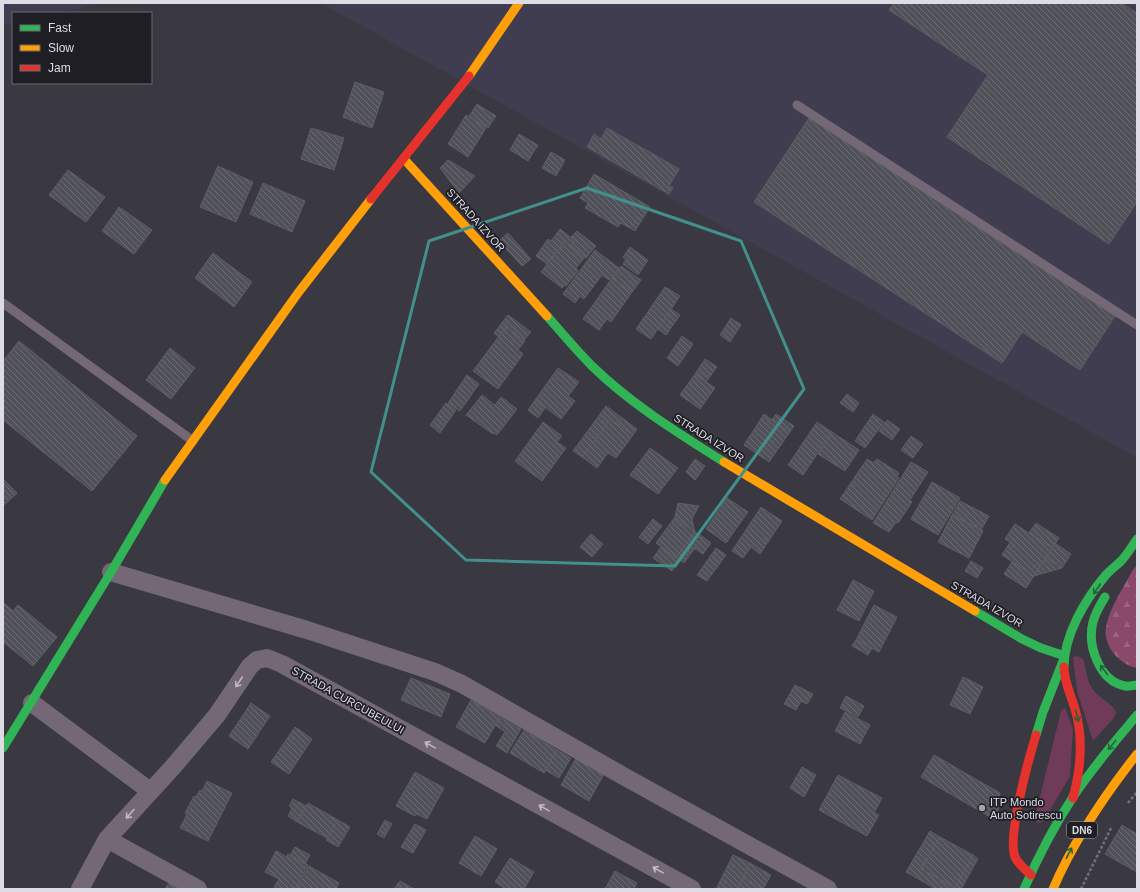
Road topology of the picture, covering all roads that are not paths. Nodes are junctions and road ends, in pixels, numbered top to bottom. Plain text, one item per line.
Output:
1 (519, 3) edge
2 (798, 106) dead end
3 (404, 159) junction
4 (3, 303) edge
5 (1137, 325) edge
6 (192, 441) junction
7 (1137, 539) edge
8 (1122, 560) junction
9 (111, 572) junction
10 (1115, 581) dead end
11 (1108, 592) dead end
12 (1065, 656) junction
13 (1137, 685) edge
14 (32, 703) junction
15 (1137, 715) edge
16 (3, 748) edge
17 (1137, 754) edge
18 (1137, 761) edge
19 (1120, 775) junction
20 (150, 791) junction
21 (1073, 798) junction
22 (107, 839) junction
23 (1031, 875) junction
24 (80, 889) edge
25 (198, 889) edge
26 (692, 889) edge
27 (828, 889) edge
28 (1024, 889) edge
29 (1053, 889) edge

1 - 3 main road
2 - 5 lane
3 - 6 main road
3 - 12 main road, STRADA IZVOR
4 - 6 lane
6 - 9 main road
7 - 8 main road
8 - 10 main road
8 -> 12 main road
9 - 14 main road
9 - 27 street
13 -> 11 main road
12 -> 21 main road
12 - 23 main road
14 - 16 main road
14 - 20 street
15 -> 21 main road, DN6
17 - 19 main road, DN6
18 - 19 main road
29 -> 19 main road, DN6
20 -> 22 street, STRADA CURCUBEULUI
26 -> 20 street, STRADA CURCUBEULUI
21 - 23 main road, DN6
22 - 24 street, STRADA CURCUBEULUI
22 - 25 street
23 - 28 main road, DN6

